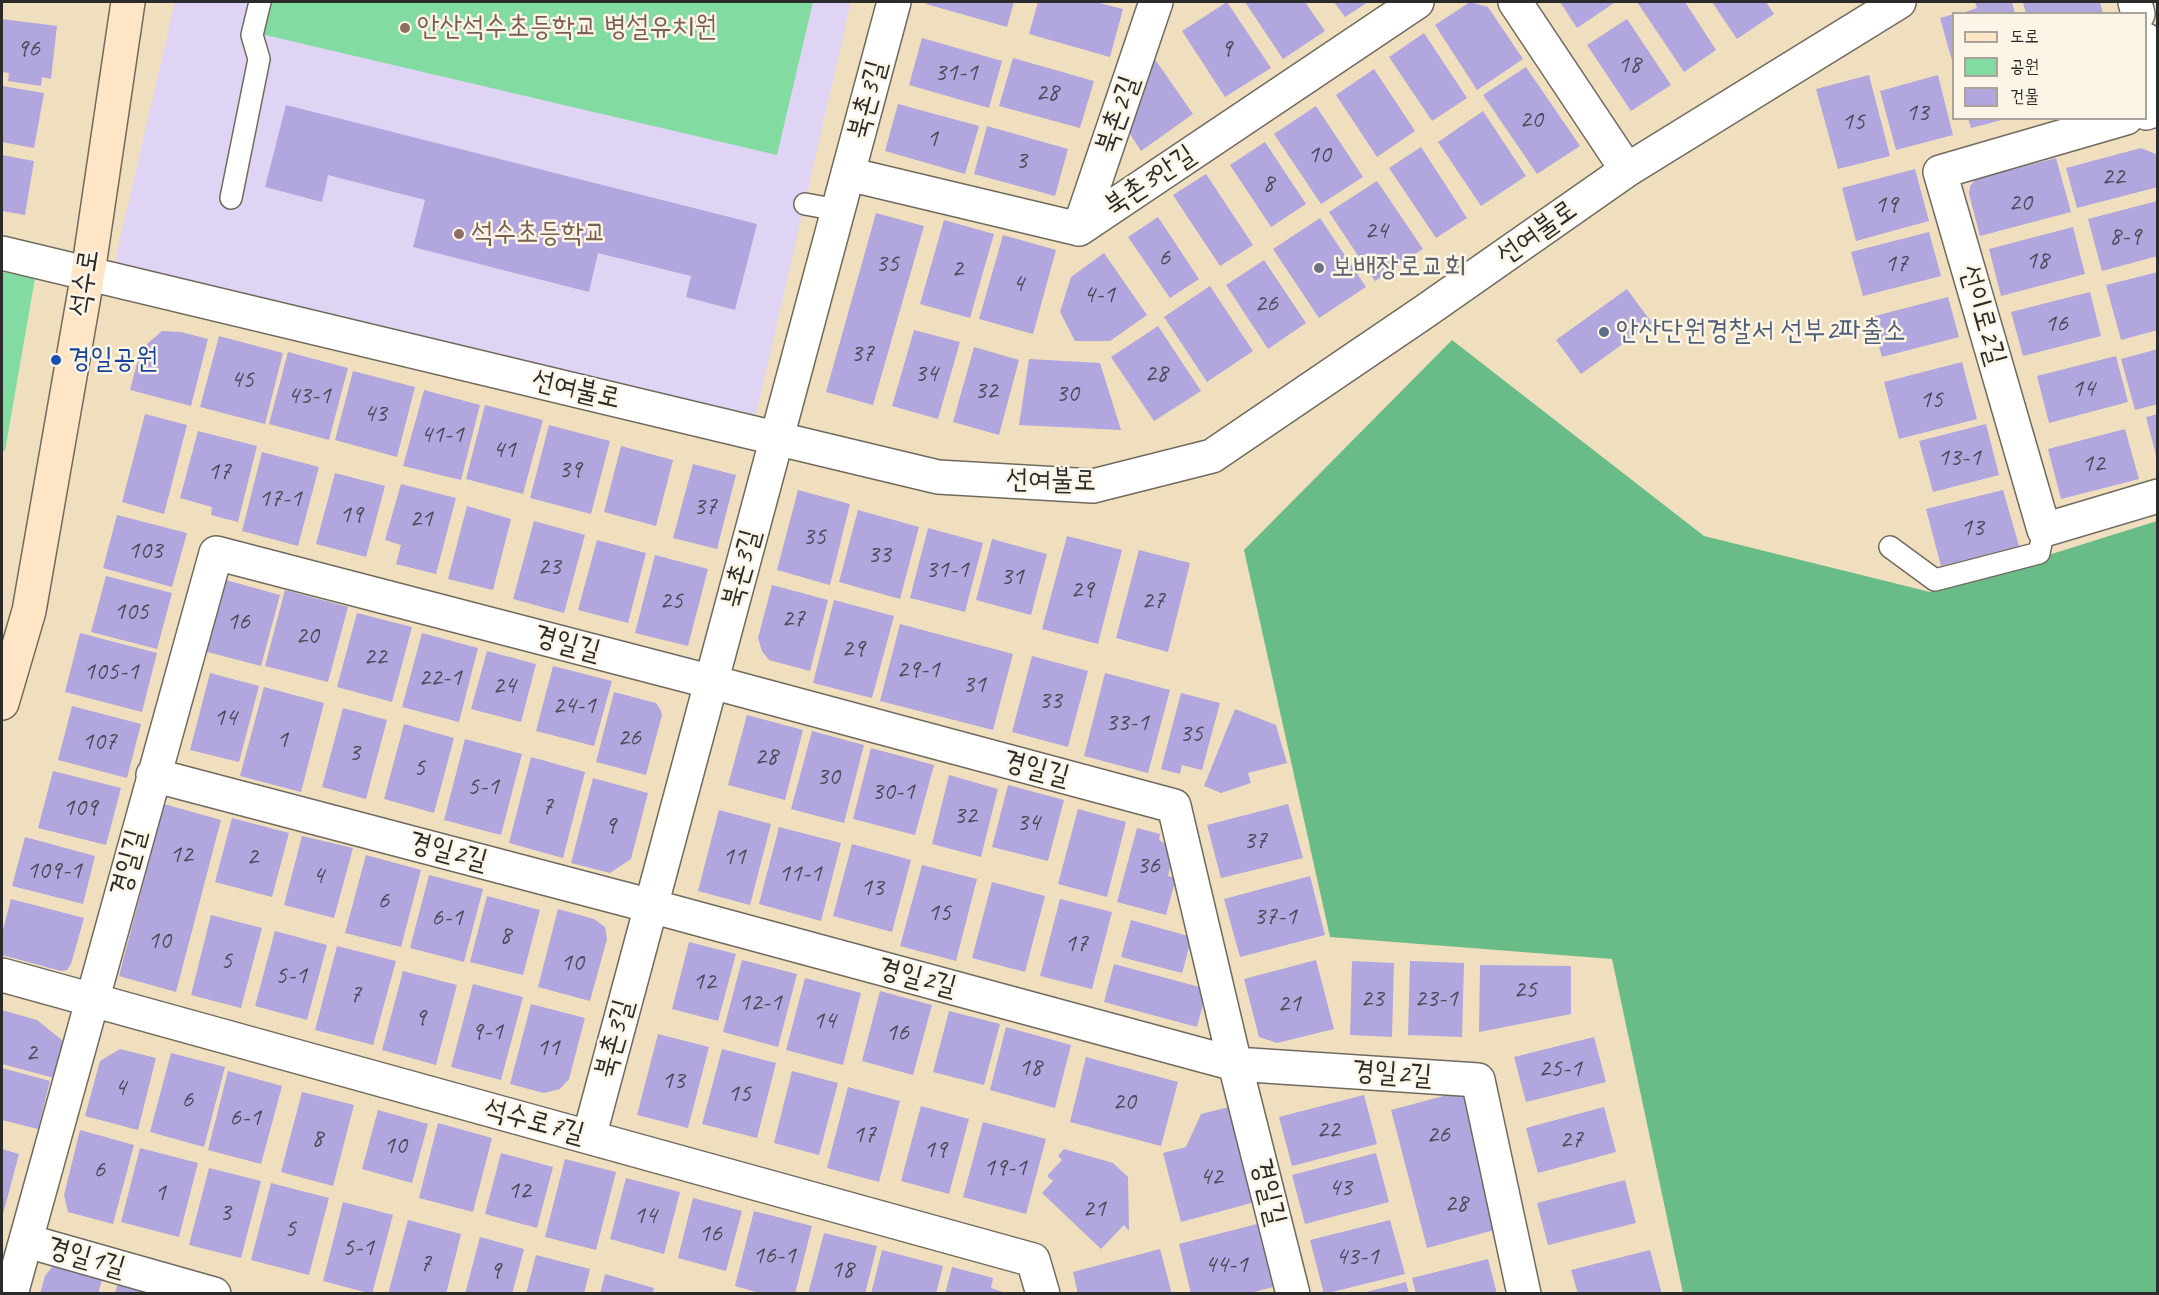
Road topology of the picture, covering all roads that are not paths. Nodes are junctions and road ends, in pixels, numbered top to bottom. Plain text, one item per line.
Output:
1 (128, 2) edge
2 (260, 2) edge
3 (894, 2) edge
4 (1156, 2) edge
5 (1417, 2) edge
6 (1515, 2) edge
7 (1899, 2) edge
8 (2147, 47) edge
9 (2157, 83) edge
10 (2119, 120) edge
11 (1627, 170) junction
12 (848, 174) junction
13 (231, 198) dead end
14 (805, 204) dead end
15 (838, 210) junction
16 (1079, 229) junction
17 (2, 253) edge
18 (87, 273) junction
19 (777, 438) junction
20 (2157, 496) edge
21 (2044, 530) junction
22 (1890, 547) dead end
23 (712, 682) junction
24 (2, 703) edge
25 (153, 775) junction
26 (651, 906) junction
27 (2, 975) edge
28 (91, 999) junction
29 (1235, 1064) junction
30 (589, 1137) junction
31 (27, 1241) junction
32 (11, 1293) edge
33 (213, 1293) edge
34 (1043, 1293) edge
35 (1293, 1293) edge
36 (1524, 1293) edge

1 - 18 street, 석수로
2 - 13 lane
3 - 12 street, 북촌3길
4 - 16 street, 북촌2길
5 - 16 street, 북촌3안길
6 - 11 street
7 - 11 street, 선여불로
8 - 9 street
10 - 21 street, 선이로2길
11 - 19 street, 선여불로
12 - 15 street, 북촌3길
12 - 16 street, 북촌3안길
14 - 15 lane
15 - 19 street, 북촌3길
17 - 18 street, 선여불로
18 - 19 street, 선여불로
18 - 24 street, 석수로
19 - 23 street, 북촌3길
20 - 21 street
21 - 22 lane
23 - 25 street, 경일길
23 - 26 street, 북촌3길
23 - 29 street, 경일길
25 - 26 street, 경일2길
25 - 28 street, 경일길
26 - 29 street, 경일2길
26 - 30 street, 북촌3길
27 - 28 street, 석수로7길
28 - 30 street, 석수로7길
28 - 31 street, 경일길
29 - 35 street, 경일길
29 - 36 street, 경일2길
30 - 34 street, 석수로7길
31 - 32 street, 경일길
31 - 33 street, 경일1길

